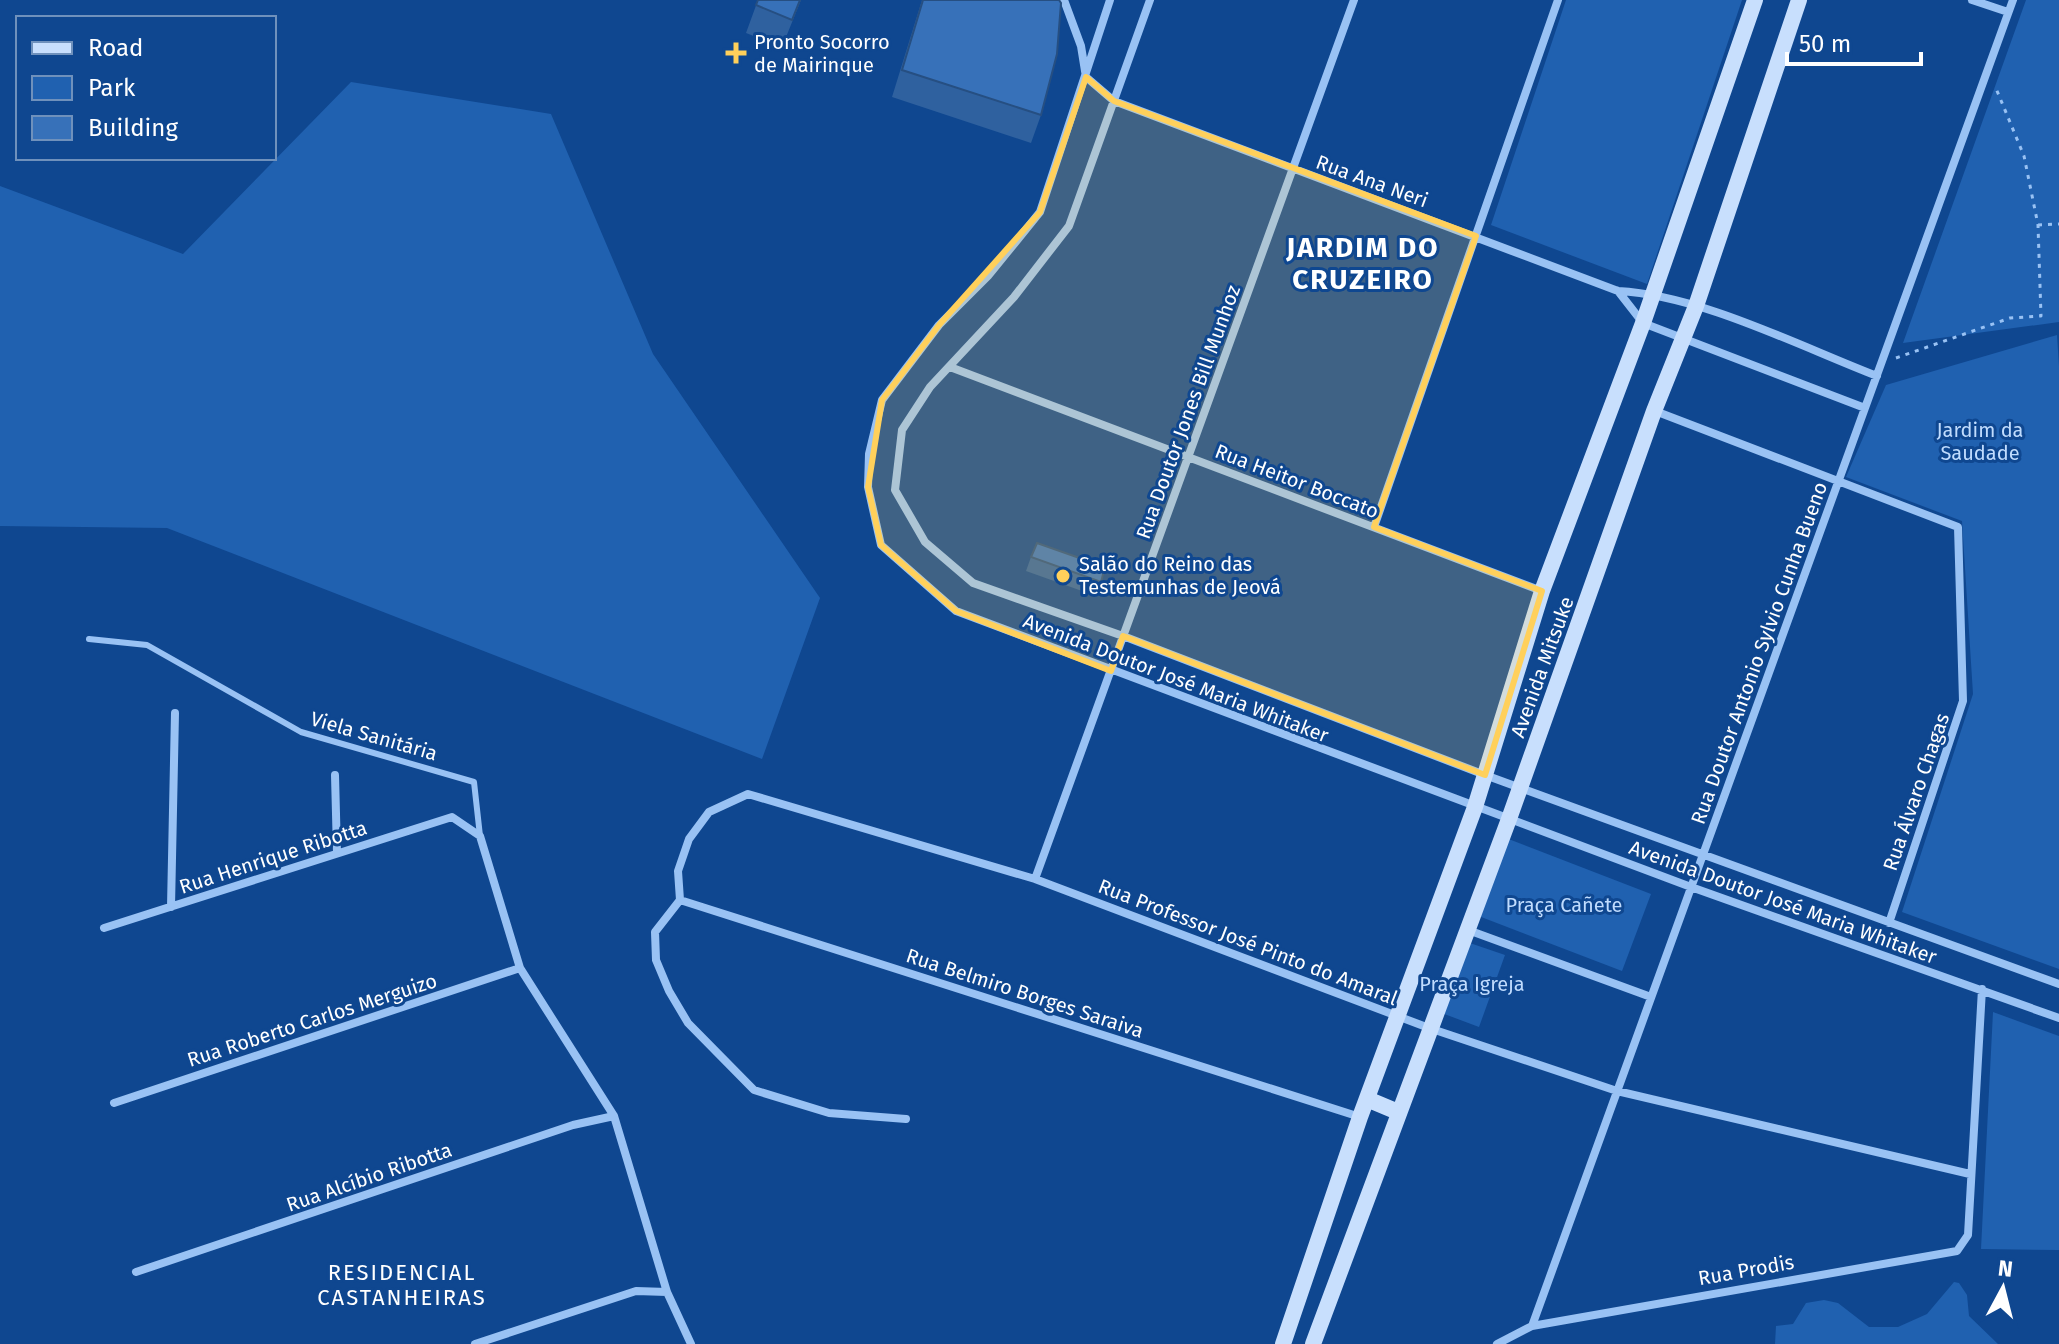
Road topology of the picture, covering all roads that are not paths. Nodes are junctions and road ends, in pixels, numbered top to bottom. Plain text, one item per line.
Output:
1 (1064, 0) edge
2 (1110, 0) edge
3 (1150, 0) edge
4 (1354, 0) edge
5 (1558, 0) edge
6 (1755, 0) edge
7 (1799, 0) edge
8 (1972, 0) edge
9 (2013, 0) edge
10 (2008, 12) junction
11 (1086, 77) junction
12 (1114, 101) junction
13 (1293, 169) junction
14 (1476, 236) junction
15 (1618, 291) junction
16 (1654, 293) junction
17 (1696, 306) junction
18 (1643, 323) junction
19 (1683, 338) junction
20 (950, 367) junction
21 (1877, 376) junction
22 (1865, 408) junction
23 (1654, 411) junction
24 (1189, 457) junction
25 (1838, 481) junction
26 (1374, 527) junction
27 (1542, 591) junction
28 (1123, 636) junction
29 (89, 639) dead end
30 (1111, 671) junction
31 (175, 713) dead end
32 (335, 775) dead end
33 (1485, 775) junction
34 (1520, 786) junction
35 (1475, 807) junction
36 (1509, 819) junction
37 (480, 836) junction
38 (337, 853) junction
39 (1703, 855) junction
40 (1035, 879) junction
41 (1691, 887) junction
42 (680, 900) junction
43 (171, 907) junction
44 (1889, 923) junction
45 (104, 928) dead end
46 (1467, 930) junction
47 (520, 968) junction
48 (2059, 984) edge
49 (1982, 989) junction
50 (1651, 997) junction
51 (1398, 1016) junction
52 (2059, 1018) edge
53 (1429, 1028) junction
54 (1617, 1091) junction
55 (1367, 1099) junction
56 (114, 1103) dead end
57 (1398, 1112) junction
58 (614, 1116) junction
59 (1360, 1117) junction
60 (906, 1119) dead end
61 (1970, 1174) junction
62 (136, 1272) dead end
63 (667, 1292) junction
64 (1532, 1326) junction
65 (475, 1344) edge
66 (691, 1344) edge
67 (1283, 1344) edge
68 (1313, 1344) edge
69 (1497, 1344) edge

1 - 11 street
2 - 11 street, Avenida Doutor José Maria Whitaker
3 - 12 street, Avenida Doutor José Maria Whitaker
4 - 13 street, Rua Doutor Jones Bill Munhoz
5 - 14 street
6 - 16 main road, Avenida Mitsuke
7 - 17 main road, Avenida Mitsuke
8 - 10 street
9 - 10 street, Rua Doutor Antonio Sylvio Cunha Bueno
10 - 21 street, Rua Doutor Antonio Sylvio Cunha Bueno
11 - 12 street, Rua Ana Neri
11 - 30 street, Avenida Doutor José Maria Whitaker
12 - 13 street, Rua Ana Neri
12 - 20 street, Avenida Doutor José Maria Whitaker
13 - 14 street, Rua Ana Neri
13 - 24 street, Rua Doutor Jones Bill Munhoz
14 - 15 street, Rua Ana Neri
14 - 26 street
15 - 16 street, Rua Ana Neri
15 - 18 street
16 - 17 street, Rua Ana Neri
16 - 18 main road, Avenida Mitsuke
17 - 19 main road, Avenida Mitsuke
17 - 21 street, Rua Ana Neri
18 - 19 street
18 - 27 main road, Avenida Mitsuke
19 - 22 street
19 - 23 main road, Avenida Mitsuke
20 - 24 street, Rua Heitor Boccato
20 - 28 street, Avenida Doutor José Maria Whitaker
21 - 22 street, Rua Doutor Antonio Sylvio Cunha Bueno
22 - 25 street, Rua Doutor Antonio Sylvio Cunha Bueno
23 - 25 street
23 - 34 main road, Avenida Mitsuke
24 - 26 street, Rua Heitor Boccato
24 - 28 street, Rua Doutor Jones Bill Munhoz
25 - 39 street, Rua Doutor Antonio Sylvio Cunha Bueno
25 - 44 street, Rua Álvaro Chagas
26 - 27 street, Rua Heitor Boccato
27 - 33 main road, Avenida Mitsuke
28 - 30 street, Rua Doutor Jones Bill Munhoz
28 - 33 street, Avenida Doutor José Maria Whitaker
29 - 37 lane, Viela Sanitária
30 - 35 street, Avenida Doutor José Maria Whitaker
30 - 40 street, Rua Doutor Jones Bill Munhoz
31 - 43 street
32 - 38 street
33 - 34 street, Avenida Doutor José Maria Whitaker
33 - 35 main road, Avenida Mitsuke
34 - 36 main road, Avenida Mitsuke
34 - 39 street, Avenida Doutor José Maria Whitaker
35 - 36 street, Avenida Doutor José Maria Whitaker
35 - 51 main road, Avenida Mitsuke
36 - 41 street, Avenida Doutor José Maria Whitaker
36 - 46 main road, Avenida Mitsuke
37 - 38 street, Rua Henrique Ribotta
37 - 47 street
38 - 43 street, Rua Henrique Ribotta
39 - 41 street, Rua Doutor Antonio Sylvio Cunha Bueno
39 - 44 street, Avenida Doutor José Maria Whitaker
40 - 42 street, Rua Professor José Pinto do Amaral
40 - 51 street, Rua Professor José Pinto do Amaral
41 - 49 street, Avenida Doutor José Maria Whitaker
41 - 50 street, Rua Doutor Antonio Sylvio Cunha Bueno
42 - 59 street, Rua Belmiro Borges Saraiva
42 - 60 street
43 - 45 street, Rua Henrique Ribotta
44 - 48 street, Avenida Doutor José Maria Whitaker
46 - 50 street
46 - 53 main road, Avenida Mitsuke
47 - 56 street, Rua Roberto Carlos Merguizo
47 - 58 street
49 - 52 street, Avenida Doutor José Maria Whitaker
49 - 61 street
50 - 54 street, Rua Doutor Antonio Sylvio Cunha Bueno
51 - 53 street, Rua Professor José Pinto do Amaral
51 - 55 main road, Avenida Mitsuke
53 - 54 street, Rua Professor José Pinto do Amaral
53 - 57 main road, Avenida Mitsuke
54 - 61 street, Rua Professor José Pinto do Amaral
54 - 64 street, Rua Doutor Antonio Sylvio Cunha Bueno
55 - 57 main road
55 - 59 main road, Avenida Mitsuke
57 - 68 main road, Avenida Mitsuke
58 - 62 street, Rua Alcíbio Ribotta
58 - 63 street
59 - 67 main road, Avenida Mitsuke
61 - 64 street, Rua Prodis
63 - 65 street
63 - 66 street
64 - 69 street

